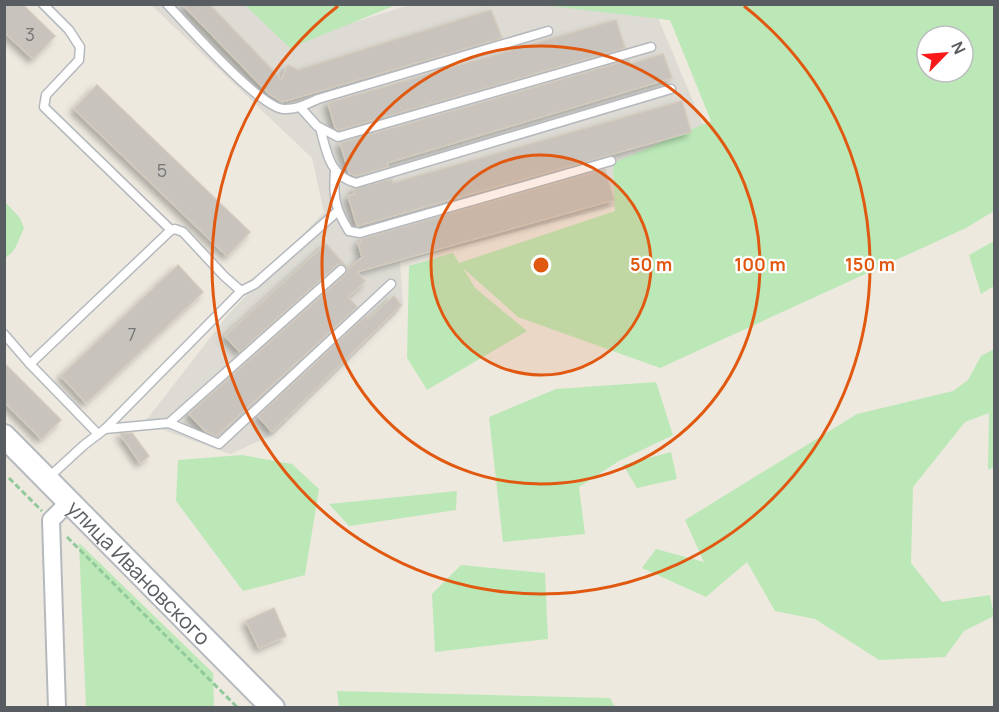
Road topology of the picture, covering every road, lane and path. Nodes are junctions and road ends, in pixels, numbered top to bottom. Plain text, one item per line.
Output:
1 (43, 4) edge
2 (167, 4) edge
3 (549, 30) dead end
4 (651, 47) dead end
5 (671, 89) dead end
6 (300, 107) junction
7 (320, 128) junction
8 (611, 161) dead end
9 (335, 171) junction
10 (338, 211) junction
11 (171, 230) junction
12 (341, 270) dead end
13 (391, 284) dead end
14 (241, 291) junction
15 (4, 334) edge
16 (30, 364) junction
17 (169, 423) junction
18 (101, 432) junction
19 (4, 436) edge
20 (9, 478) dead end
21 (47, 480) junction
22 (69, 502) junction
23 (51, 520) junction
24 (57, 708) edge
25 (238, 708) edge
26 (273, 708) edge

1 - 11 lane
2 - 6 lane
3 - 6 lane
4 - 7 lane
5 - 9 lane
6 - 7 lane
7 - 9 lane
8 - 10 lane
9 - 10 lane
10 - 14 lane
11 - 14 lane
11 - 16 lane
12 - 17 lane
13 - 17 lane
14 - 18 lane
15 - 16 lane
16 - 18 lane
17 - 18 lane
18 - 21 lane
19 - 21 main road, улица Ивановского
20 - 23 path
21 - 22 main road, улица Ивановского
22 - 23 street
22 - 26 main road, улица Ивановского
23 - 24 street
23 - 25 path

